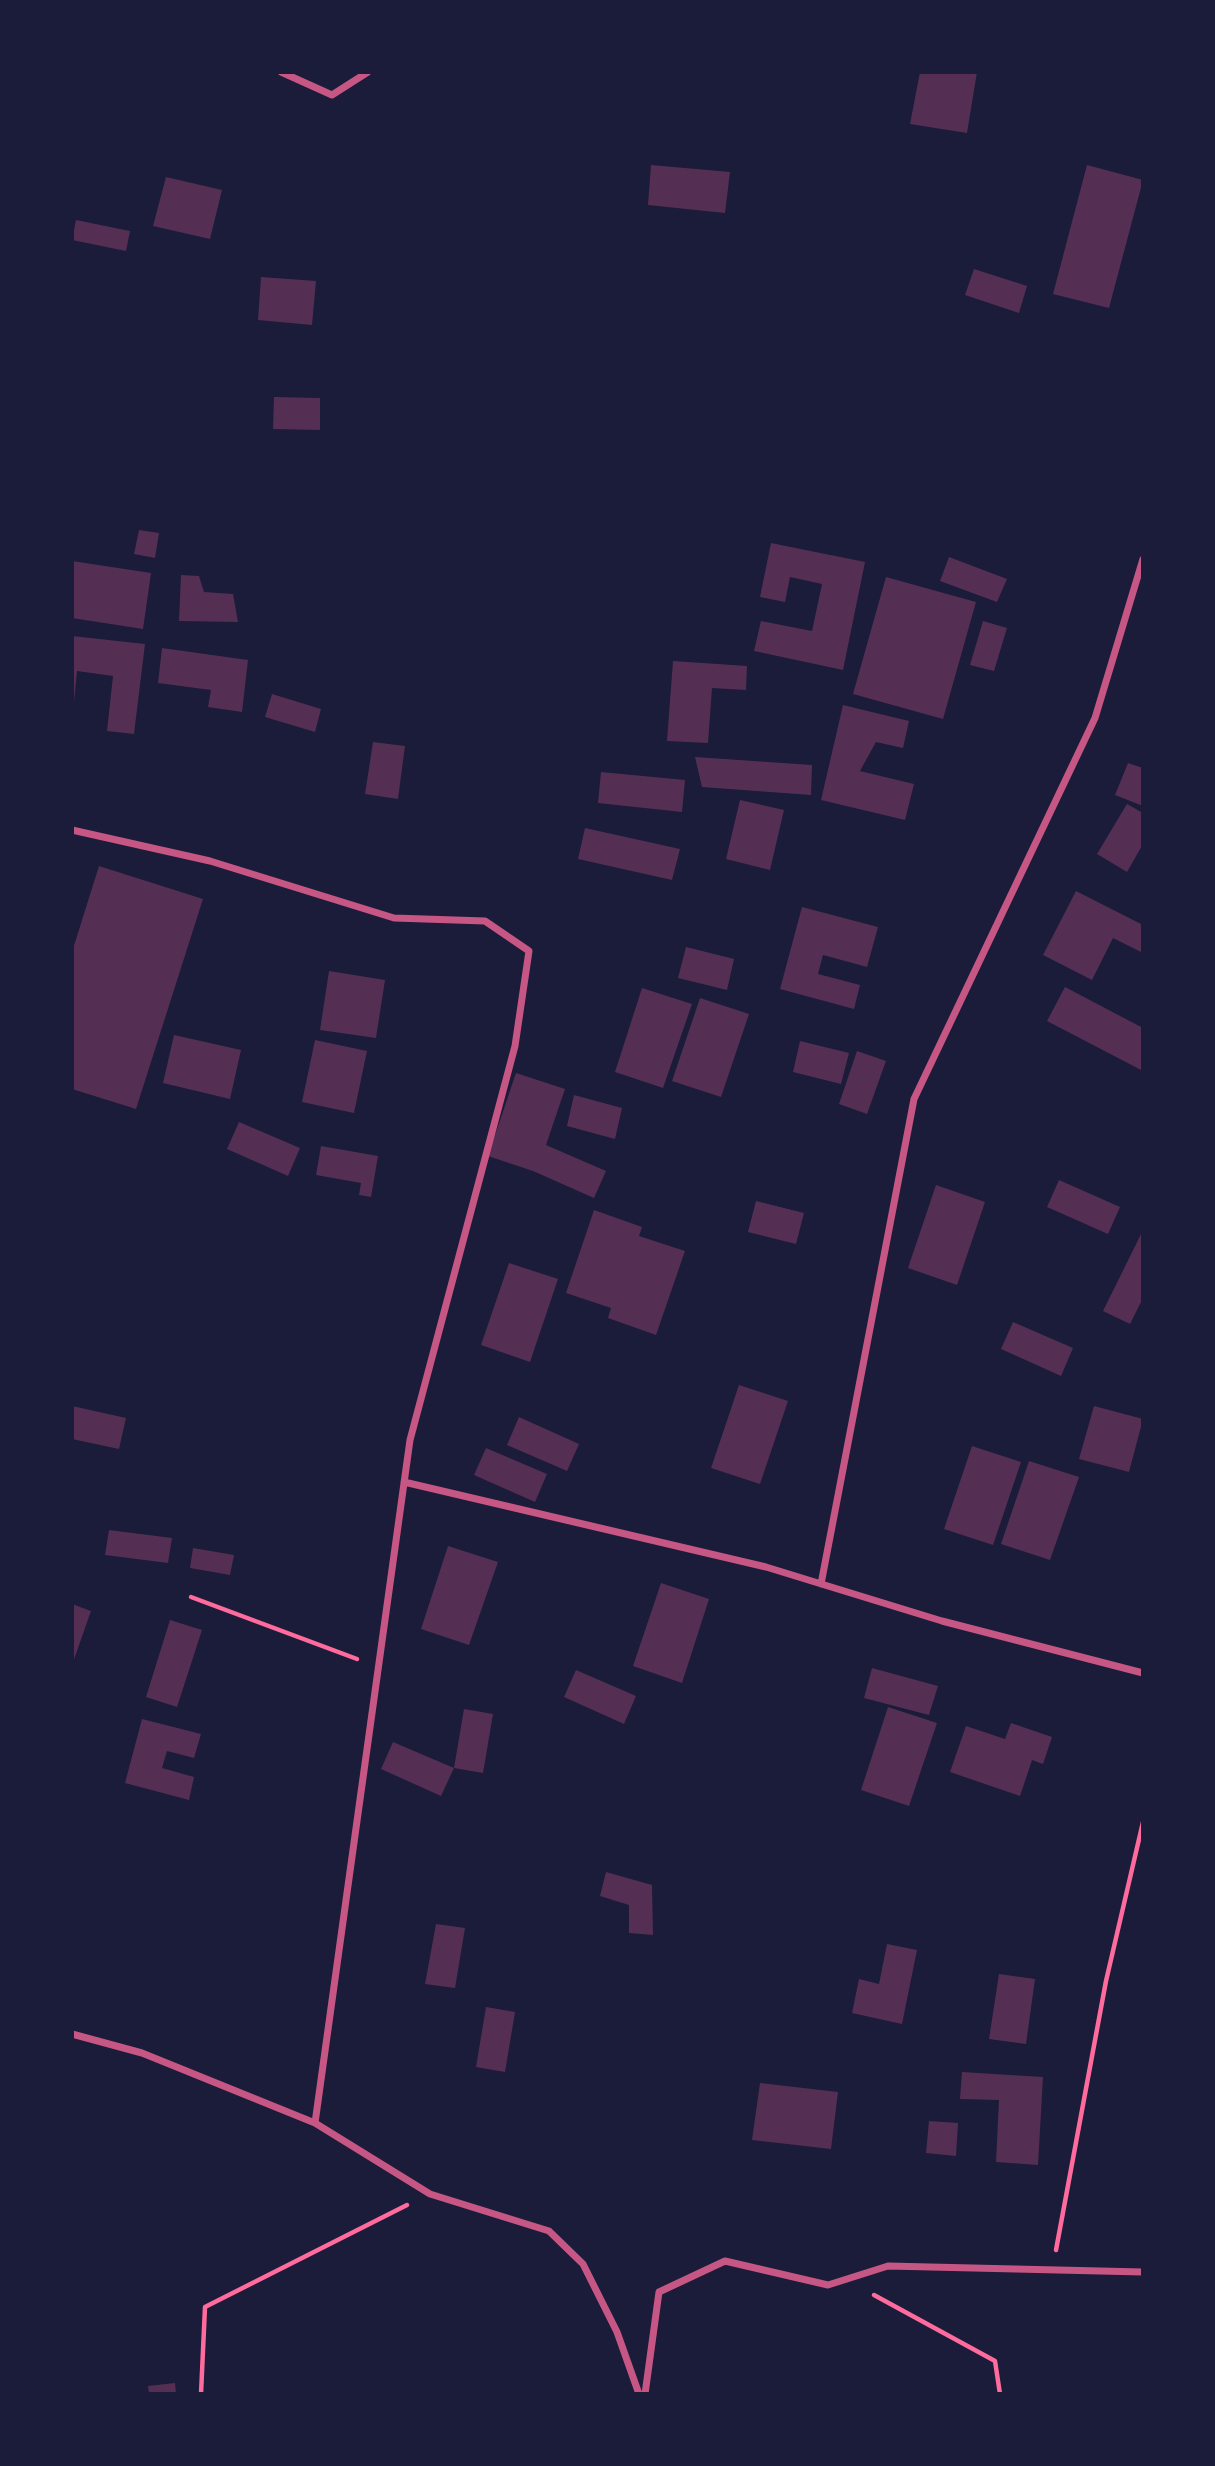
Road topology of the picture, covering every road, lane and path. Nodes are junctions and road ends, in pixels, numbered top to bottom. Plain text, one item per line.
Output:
1 (281, 72) edge
2 (368, 72) edge
3 (1143, 559) edge
4 (72, 830) edge
5 (404, 1482) junction
6 (821, 1584) junction
7 (191, 1597) dead end
8 (378, 1667) junction
9 (1143, 1673) edge
10 (1143, 1822) edge
11 (72, 2034) edge
12 (315, 2123) junction
13 (430, 2194) junction
14 (1052, 2269) junction
15 (1143, 2272) edge
16 (846, 2280) junction
17 (201, 2394) edge
18 (639, 2394) edge
19 (645, 2394) edge
20 (1000, 2394) edge

1 - 2 street
3 - 6 street
4 - 5 street
5 - 6 street
5 - 8 street
6 - 9 street
7 - 8 path
8 - 12 street
10 - 14 path
11 - 12 street
12 - 13 street
13 - 17 path
13 - 18 street
14 - 15 street
14 - 16 street
16 - 19 street
16 - 20 path

